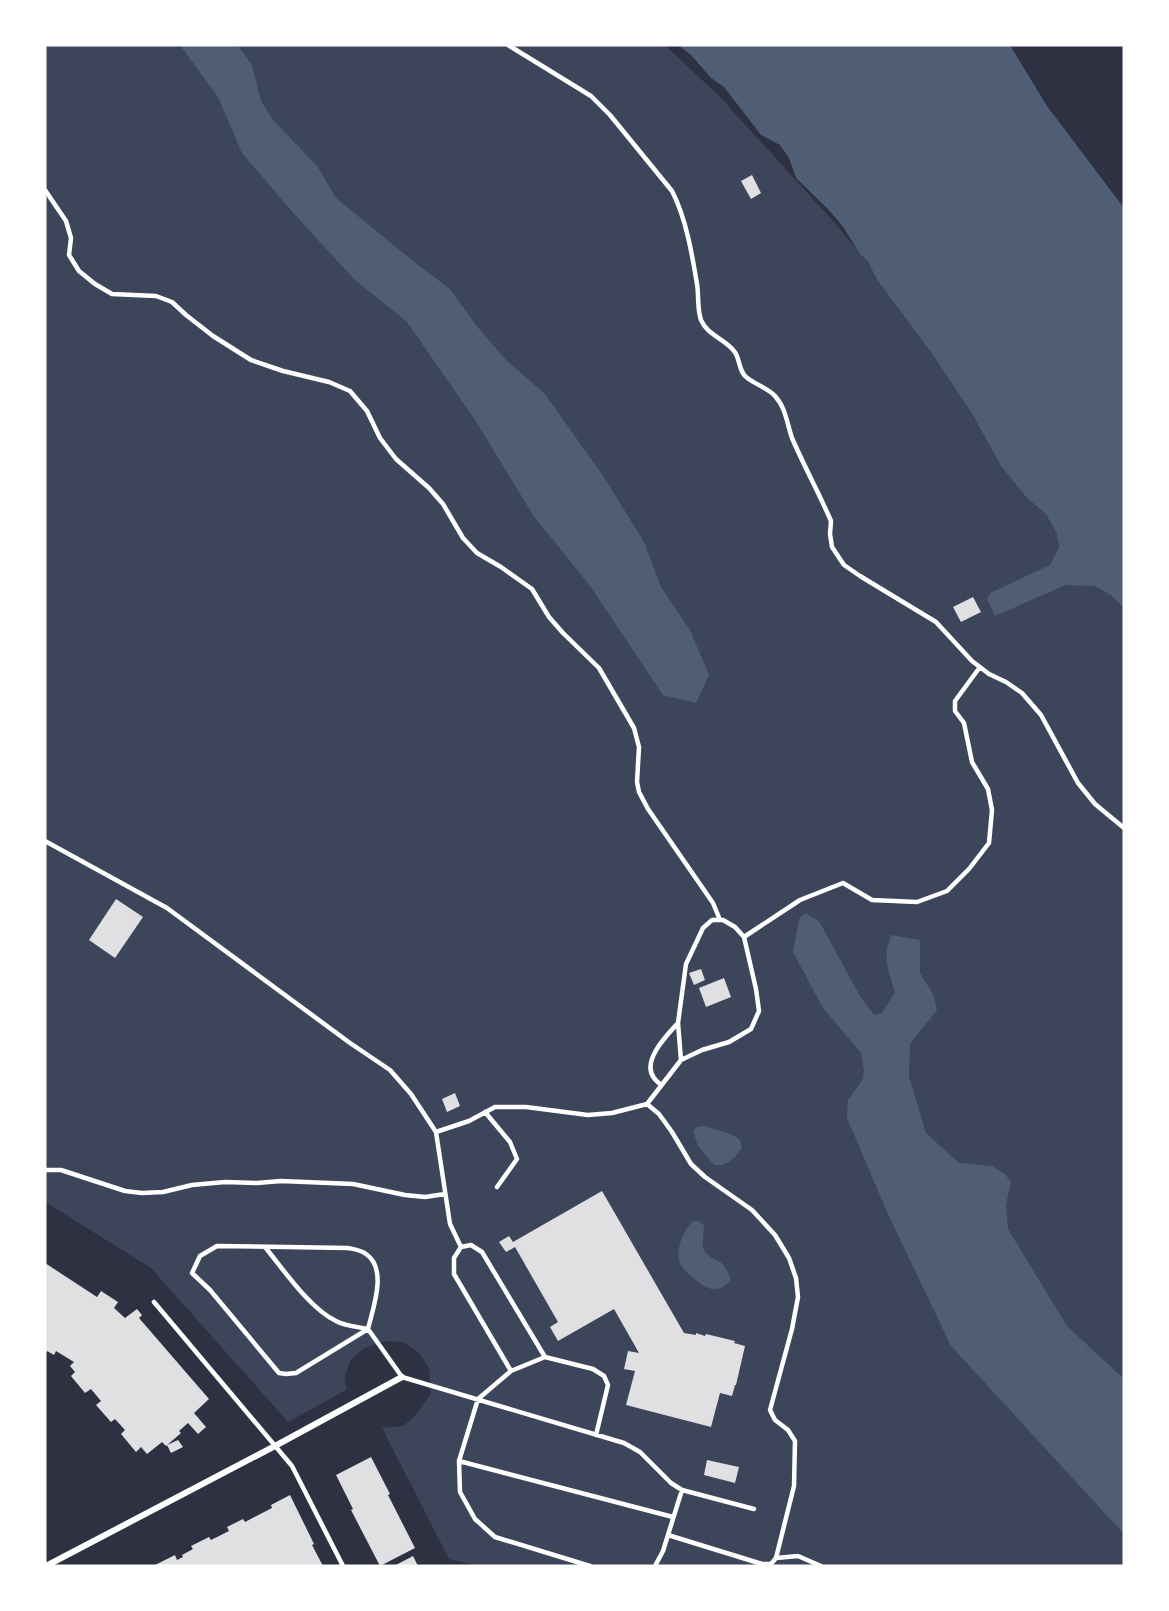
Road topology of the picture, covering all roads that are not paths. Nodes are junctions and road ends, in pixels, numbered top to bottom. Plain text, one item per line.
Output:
1 (508, 45) edge
2 (45, 190) edge
3 (980, 667) junction
4 (1124, 828) edge
5 (45, 841) edge
6 (720, 920) junction
7 (744, 937) junction
8 (678, 1023) junction
9 (681, 1060) junction
10 (661, 1085) junction
11 (647, 1104) junction
12 (485, 1112) junction
13 (436, 1132) junction
14 (45, 1170) edge
15 (497, 1187) dead end
16 (445, 1194) junction
17 (265, 1247) junction
18 (461, 1247) junction
19 (154, 1302) dead end
20 (368, 1329) junction
21 (545, 1357) junction
22 (511, 1371) junction
23 (402, 1377) junction
24 (478, 1399) junction
25 (596, 1435) junction
26 (275, 1446) junction
27 (459, 1461) junction
28 (682, 1490) junction
29 (754, 1509) dead end
30 (673, 1517) junction
31 (668, 1535) junction
32 (776, 1558) junction
33 (772, 1565) edge
34 (46, 1566) edge
35 (344, 1566) edge
36 (590, 1566) edge
37 (655, 1566) edge
38 (821, 1566) edge

1 - 3 lane
2 - 6 lane
3 - 4 lane
3 - 7 lane
5 - 13 lane
6 - 7 lane
6 - 8 lane
7 - 9 lane
8 - 9 lane
8 - 10 lane
9 - 10 lane
10 - 11 lane
11 - 12 lane
11 - 32 lane
12 - 13 lane
12 - 15 lane
13 - 16 lane
14 - 16 lane
16 - 18 lane
17 - 20 lane
17 - 20 lane
17 - 20 lane
18 - 21 lane
18 - 22 lane
19 - 26 lane
20 - 23 lane
21 - 22 lane
21 - 25 lane
22 - 24 lane
23 - 24 lane
23 - 26 street
24 - 25 lane
24 - 27 lane
25 - 28 lane
26 - 34 street
26 - 35 lane
27 - 30 lane
27 - 36 lane
28 - 29 lane
28 - 30 lane
30 - 31 lane
31 - 33 lane
31 - 37 lane
32 - 33 lane
32 - 38 lane

